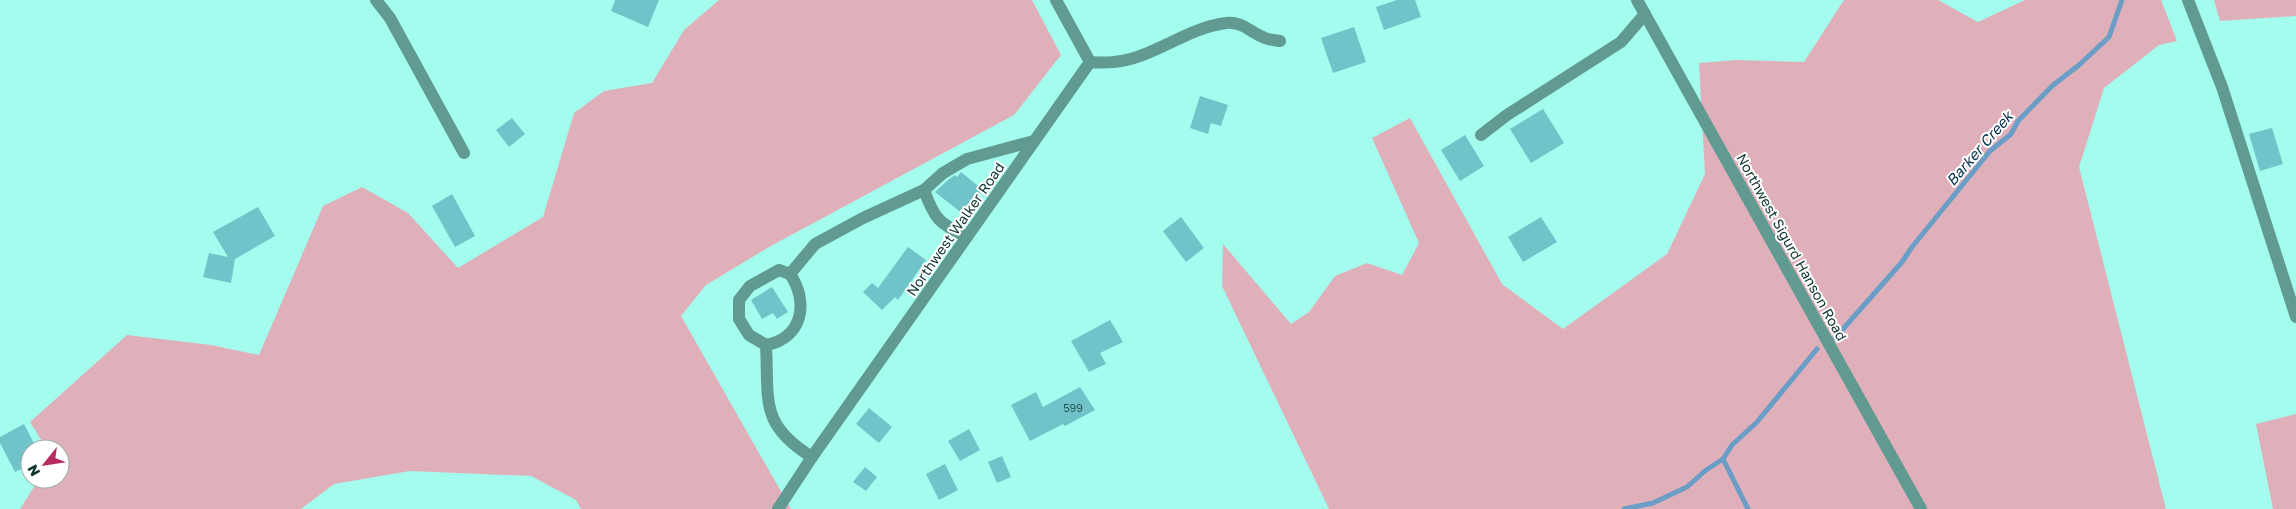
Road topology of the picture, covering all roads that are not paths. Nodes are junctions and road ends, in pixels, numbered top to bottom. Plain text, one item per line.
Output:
1 (376, 0) edge
2 (1056, 0) edge
3 (1637, 0) edge
4 (2188, 0) edge
5 (1645, 14) junction
6 (1280, 41) dead end
7 (1090, 62) junction
8 (1481, 135) dead end
9 (1034, 141) junction
10 (464, 153) dead end
11 (924, 190) junction
12 (967, 237) junction
13 (790, 274) junction
14 (2296, 317) edge
15 (766, 345) junction
16 (812, 457) junction
17 (778, 509) edge
18 (1921, 509) edge

1 - 10 street
2 - 7 street
3 - 5 street, Northwest Sigurd Hanson Road
4 - 14 street
5 - 8 street
5 - 18 street, Northwest Sigurd Hanson Road
6 - 7 street
7 - 9 street, Northwest Walker Road
9 - 11 street
9 - 12 street, Northwest Walker Road
11 - 12 street
11 - 13 street
12 - 16 street, Northwest Walker Road
13 - 15 street
13 - 15 street
15 - 16 street
16 - 17 street, Northwest Walker Road

